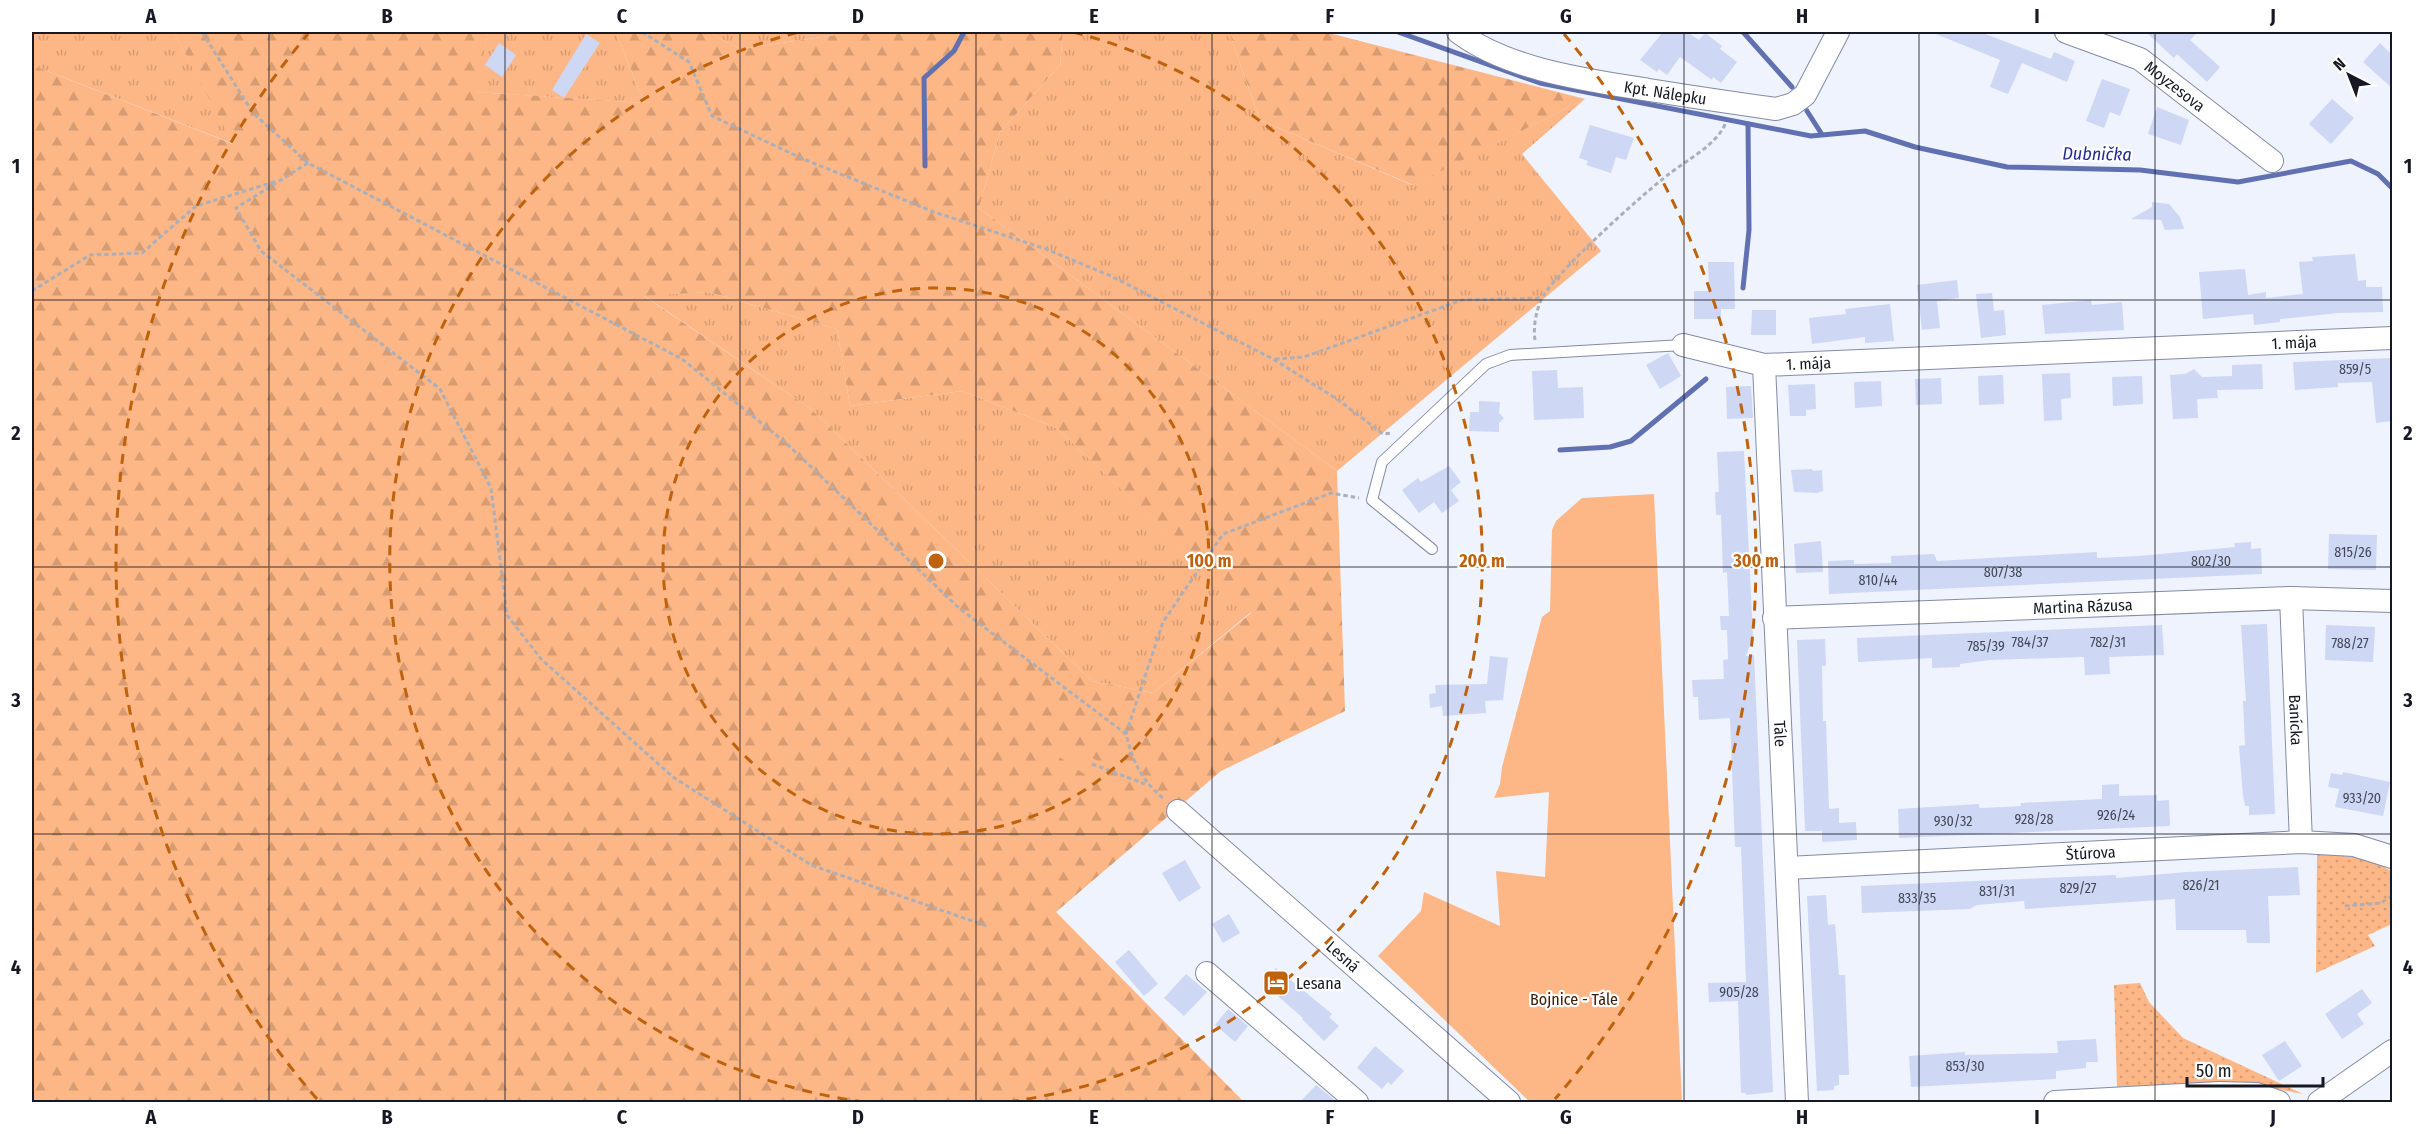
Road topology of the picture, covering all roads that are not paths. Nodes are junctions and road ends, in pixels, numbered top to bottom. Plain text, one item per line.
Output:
1 (1458, 32) edge
2 (1838, 32) edge
3 (2066, 32) edge
4 (2272, 161) dead end
5 (2392, 338) edge
6 (1683, 345) joint
7 (1764, 365) junction
8 (1432, 549) dead end
9 (2291, 598) junction
10 (2392, 601) edge
11 (1774, 618) junction
12 (1178, 811) dead end
13 (2301, 842) junction
14 (2392, 857) edge
15 (1787, 868) junction
16 (1207, 973) dead end
17 (2392, 1051) edge
18 (1357, 1102) edge
19 (1509, 1102) edge
20 (1797, 1102) edge
21 (2055, 1102) edge
22 (2279, 1102) edge
23 (2319, 1102) edge

1 - 2 street, Kpt. Nálepku
3 - 4 street, Moyzesova
5 - 7 street, 1. mája
6 - 7 street, 1. mája
6 - 8 lane, 1. mája
7 - 11 street, Tále
9 - 10 street, Martina Rázusa
9 - 11 street, Martina Rázusa
9 - 13 street, Banícka
11 - 15 street, Tále
12 - 19 street, Lesná
13 - 14 street, Štúrova
13 - 15 street, Štúrova
15 - 20 street, Tále
16 - 18 street
17 - 23 street
21 - 22 street

